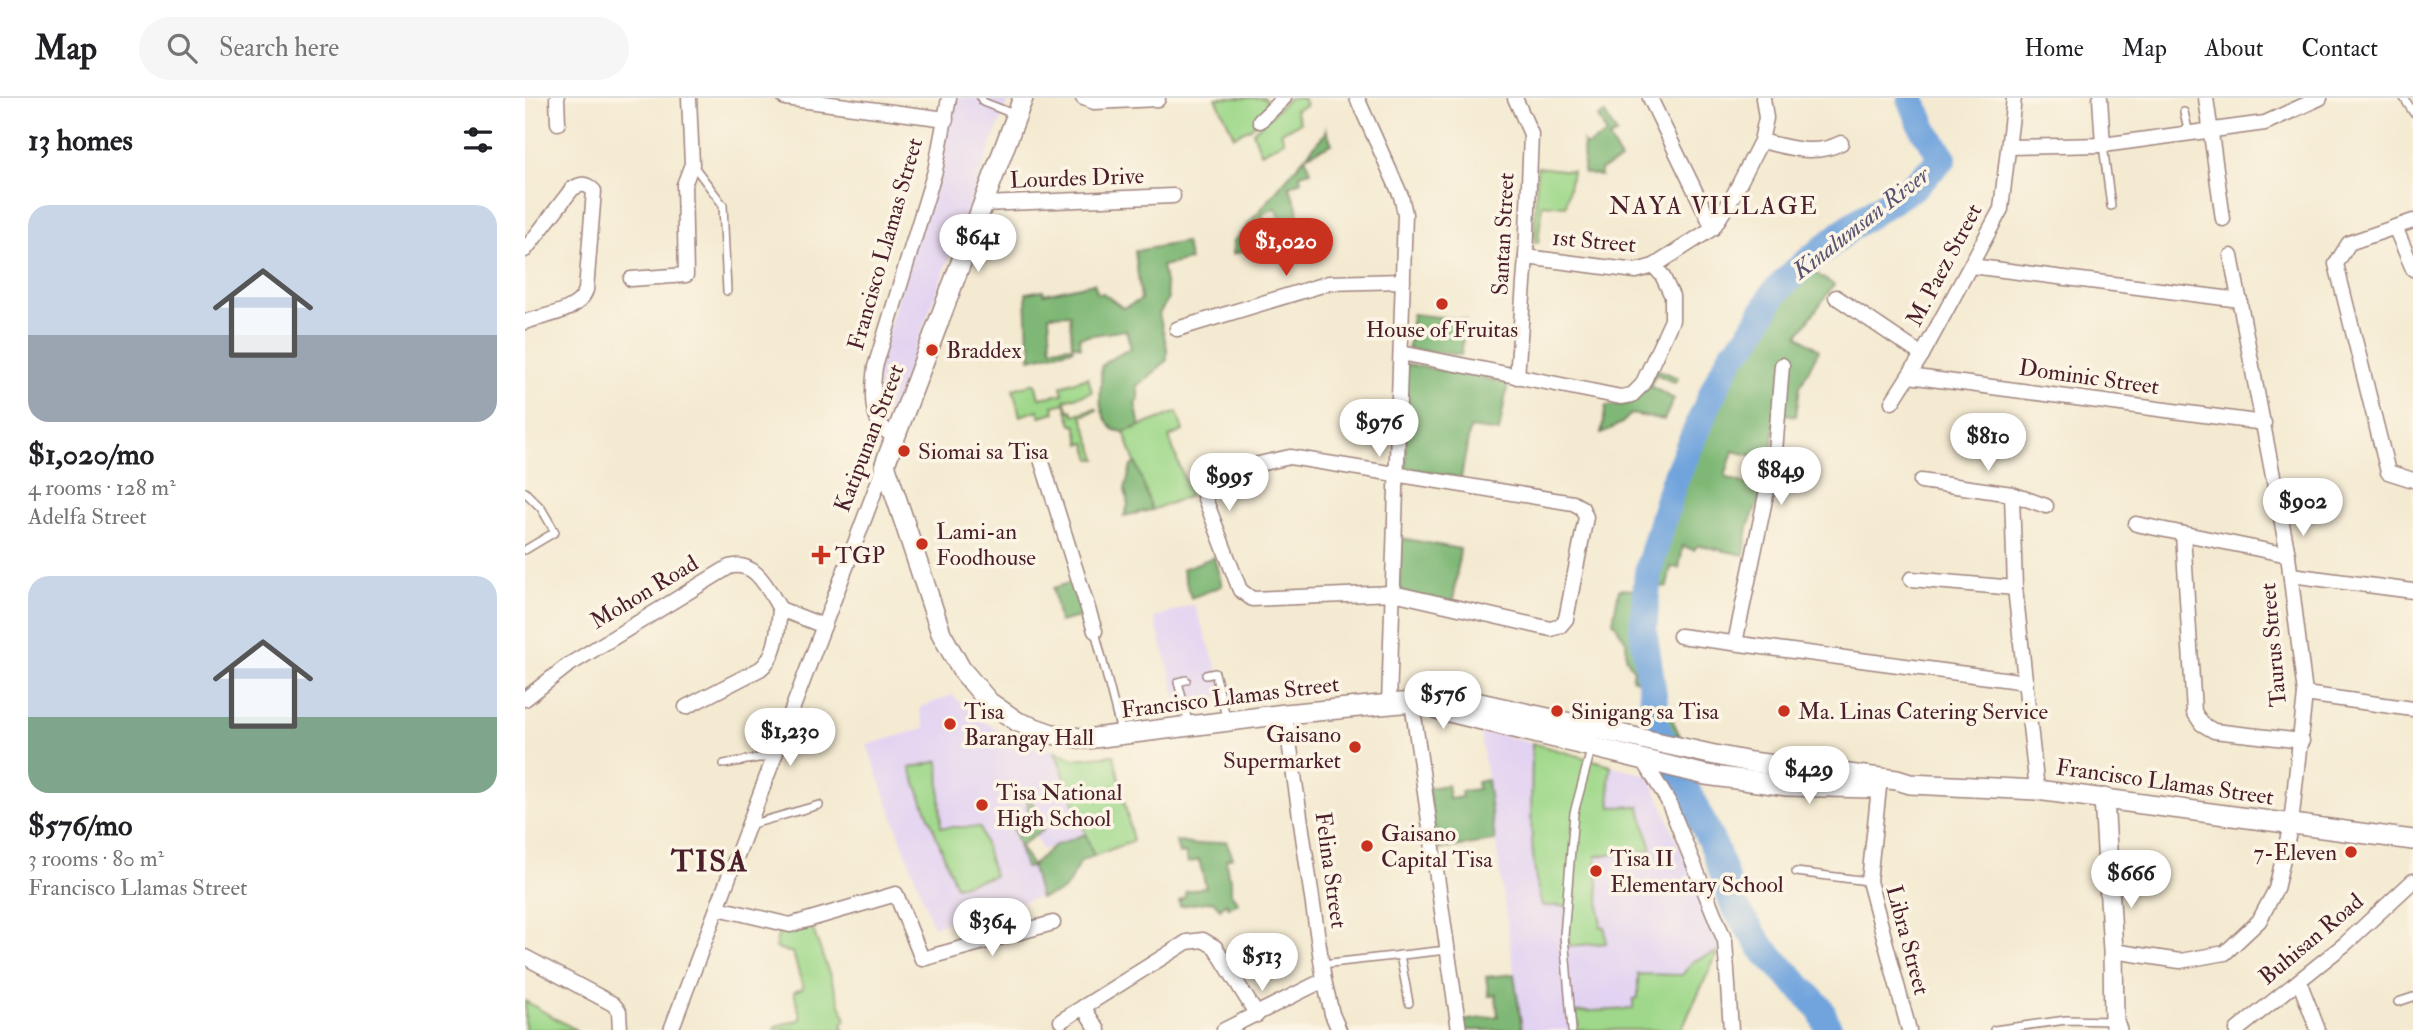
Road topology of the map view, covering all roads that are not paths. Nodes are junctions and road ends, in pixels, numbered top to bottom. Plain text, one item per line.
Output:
1 (557, 98) edge
2 (689, 98) edge
3 (785, 98) edge
4 (949, 98) edge
5 (981, 98) edge
6 (1083, 98) edge
7 (1284, 98) edge
8 (1357, 98) edge
9 (1515, 98) edge
10 (1650, 98) edge
11 (1763, 98) edge
12 (2014, 98) edge
13 (2100, 98) edge
14 (2206, 98) edge
15 (2320, 98) edge
16 (2403, 98) edge
17 (1157, 99) edge
18 (1020, 107) edge
19 (2413, 112) edge
20 (2184, 113) dead end
21 (946, 119) junction
22 (1260, 121) dead end
23 (558, 123) dead end
24 (2212, 131) junction
25 (2189, 134) junction
26 (1761, 141) junction
27 (1840, 144) dead end
28 (2103, 145) junction
29 (2010, 147) junction
30 (692, 164) junction
31 (1173, 196) dead end
32 (983, 204) junction
33 (2111, 206) dead end
34 (2223, 219) dead end
35 (2413, 221) edge
36 (2395, 227) junction
37 (1713, 228) junction
38 (525, 250) edge
39 (2231, 256) dead end
40 (1526, 257) junction
41 (1654, 266) junction
42 (1971, 266) junction
43 (2413, 269) edge
44 (631, 279) dead end
45 (1403, 281) junction
46 (727, 291) dead end
47 (1836, 297) dead end
48 (2240, 300) junction
49 (525, 321) edge
50 (1177, 329) dead end
51 (1401, 353) junction
52 (1922, 355) junction
53 (1782, 365) dead end
54 (1909, 376) junction
55 (1517, 377) junction
56 (1892, 402) dead end
57 (2264, 423) junction
58 (896, 436) junction
59 (1039, 456) dead end
60 (885, 464) junction
61 (1397, 472) junction
62 (2413, 480) edge
63 (1921, 481) dead end
64 (525, 492) edge
65 (2012, 494) junction
66 (2046, 506) dead end
67 (2136, 524) dead end
68 (2183, 534) junction
69 (525, 550) edge
70 (2288, 555) junction
71 (2291, 575) junction
72 (1911, 579) dead end
73 (2015, 588) junction
74 (2413, 591) edge
75 (1393, 593) junction
76 (780, 609) junction
77 (824, 626) junction
78 (1095, 631) joint
79 (1680, 636) dead end
80 (1735, 643) junction
81 (1206, 675) dead end
82 (1186, 680) dead end
83 (2026, 682) junction
84 (2305, 694) junction
85 (525, 699) edge
86 (1412, 702) junction
87 (1389, 705) junction
88 (686, 707) dead end
89 (2413, 709) edge
90 (1285, 714) junction
91 (1227, 721) junction
92 (1189, 726) junction
93 (1122, 735) junction
94 (797, 736) dead end
95 (2302, 741) junction
96 (781, 742) junction
97 (1591, 748) junction
98 (774, 758) junction
99 (1648, 762) junction
100 (724, 764) dead end
101 (1880, 783) junction
102 (2038, 790) junction
103 (2104, 798) junction
104 (819, 804) dead end
105 (2291, 824) junction
106 (749, 825) junction
107 (2413, 840) edge
108 (1796, 872) dead end
109 (1869, 881) junction
110 (2413, 881) edge
111 (718, 908) junction
112 (1053, 923) dead end
113 (1447, 950) junction
114 (2113, 951) junction
115 (1400, 955) junction
116 (525, 957) edge
117 (1321, 964) junction
118 (1324, 980) junction
119 (2299, 981) junction
120 (2413, 997) edge
121 (2398, 1002) dead end
122 (1409, 1003) dead end
123 (1083, 1007) junction
124 (1257, 1015) junction
125 (1061, 1021) dead end
126 (2116, 1025) edge
127 (620, 1030) edge
128 (671, 1030) edge
129 (1098, 1030) edge
130 (1224, 1030) edge
131 (1339, 1030) edge
132 (1459, 1030) edge
133 (1572, 1030) edge
134 (1731, 1030) edge
135 (1909, 1030) edge
136 (1994, 1030) edge
137 (2237, 1030) edge
138 (2318, 1030) edge

1 - 23 street
2 - 30 street
3 - 21 street
4 - 21 street, Francisco Llamas Street
5 - 18 lane
6 - 17 street
7 - 22 street
8 - 45 street
9 - 40 street, Santan Street
10 - 37 street
11 - 26 street, 1st Street
12 - 29 street, M. Paez Street
13 - 28 street
14 - 24 street
15 - 24 street
16 - 19 lane
18 - 32 main road, Katipunan Street
20 - 25 lane
21 - 58 street, Francisco Llamas Street
24 - 25 street
24 - 34 street
25 - 28 street
26 - 27 street
26 - 37 street, 1st Street
28 - 29 street
28 - 33 lane
29 - 42 street, M. Paez Street
30 - 44 street
30 - 46 lane
31 - 32 street, Lourdes Drive
32 - 58 main road, Katipunan Street
35 - 36 street
36 - 43 street
36 - 62 street
37 - 41 street, 1st Street
38 - 49 street
39 - 48 street, Taurus Street
40 - 41 street, 1st Street
40 - 55 street, Santan Street
41 - 55 street
42 - 48 street
42 - 52 street, M. Paez Street
45 - 50 street
45 - 51 street
47 - 52 street
48 - 57 street, Taurus Street
51 - 55 street
51 - 61 street
52 - 54 street, M. Paez Street
53 - 80 street
54 - 56 street, M. Paez Street
54 - 57 street, Dominic Street
57 - 70 street, Taurus Street
58 - 60 main road, Katipunan Street
59 - 78 street
60 - 77 street, Katipunan Street
60 - 93 main road, Francisco Llamas Street
61 - 75 street
61 - 75 street
61 - 75 street
63 - 65 street
64 - 69 lane
65 - 66 street
65 - 73 street
67 - 68 street
68 - 70 street
68 - 95 street
70 - 71 street, Taurus Street
71 - 74 street
71 - 84 street, Taurus Street
72 - 73 street
73 - 83 street
75 - 87 street
76 - 77 street
76 - 85 street, Mohon Road
76 - 88 street
77 - 96 street, Katipunan Street
78 - 93 lane
79 - 80 street
80 - 83 street
81 - 91 lane
82 - 92 lane
83 - 102 street
84 - 89 street
84 - 95 street, Taurus Street
86 - 87 main road, Francisco Llamas Street
86 - 97 main road, Francisco Llamas Street
86 - 101 main road, Francisco Llamas Street
86 - 113 street
87 - 90 main road, Francisco Llamas Street
90 - 91 main road, Francisco Llamas Street
90 - 117 street, Felina Street
91 - 92 main road, Francisco Llamas Street
92 - 93 main road, Francisco Llamas Street
94 - 96 lane
95 - 105 street, Taurus Street
96 - 98 street, Katipunan Street
97 - 99 main road, Francisco Llamas Street
97 - 133 lane
98 - 100 lane
98 - 106 street, Katipunan Street
99 - 101 main road, Francisco Llamas Street
99 - 134 street
101 - 102 main road, Francisco Llamas Street
101 - 109 street, Libra Street
102 - 103 main road, Francisco Llamas Street
103 - 105 main road, Francisco Llamas Street
103 - 114 main road
104 - 106 lane
105 - 107 main road, Francisco Llamas Street
105 - 114 street, Taurus Street
106 - 111 street, Katipunan Street
108 - 109 lane
109 - 135 street, Libra Street
110 - 119 street, Buhisan Road
111 - 112 street
111 - 128 street, Katipunan Street
113 - 115 lane
113 - 132 street
114 - 126 main road
115 - 117 lane
115 - 122 lane
116 - 127 street
117 - 118 street, Felina Street
118 - 124 street
118 - 131 street, Felina Street
119 - 137 street, Buhisan Road
119 - 138 street
120 - 121 lane
123 - 124 street
123 - 125 street
123 - 129 street
124 - 130 street
126 - 136 lane

